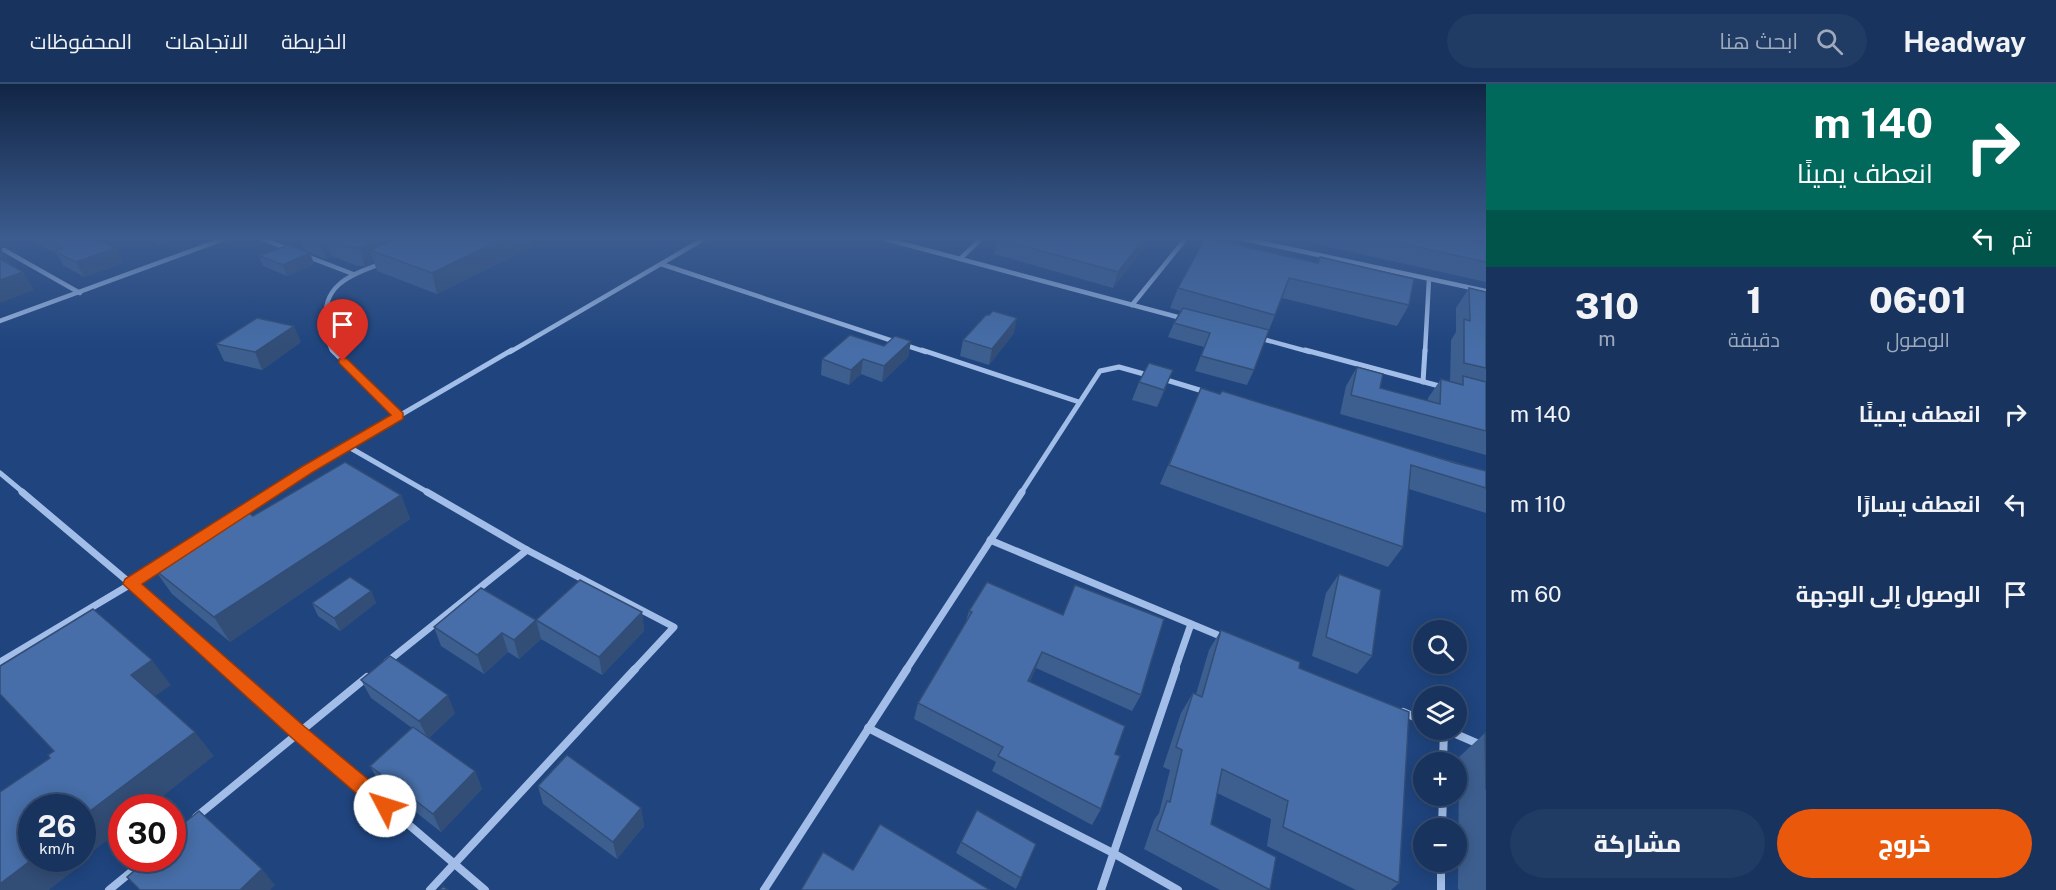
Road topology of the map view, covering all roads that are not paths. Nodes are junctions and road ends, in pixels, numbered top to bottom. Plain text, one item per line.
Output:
1 (48, 275) edge
2 (129, 275) edge
3 (352, 275) edge
4 (643, 275) edge
5 (693, 275) edge
6 (1018, 275) edge
7 (1157, 275) edge
8 (1409, 275) edge
9 (1429, 279) junction
10 (1486, 291) edge
11 (80, 293) junction
12 (1132, 305) junction
13 (1188, 320) edge
14 (0, 321) edge
15 (1255, 338) edge
16 (1423, 382) junction
17 (1455, 390) edge
18 (1213, 394) edge
19 (1078, 402) junction
20 (399, 416) junction
21 (347, 446) junction
22 (0, 473) edge
23 (990, 540) junction
24 (527, 550) junction
25 (131, 584) junction
26 (1191, 624) junction
27 (1236, 642) edge
28 (0, 662) edge
29 (380, 667) edge
30 (371, 674) edge
31 (1390, 707) edge
32 (1413, 716) edge
33 (868, 728) junction
34 (298, 732) junction
35 (1467, 739) edge
36 (1486, 747) edge
37 (190, 822) edge
38 (1113, 853) junction
39 (454, 864) junction
40 (131, 872) edge
41 (1441, 872) edge
42 (110, 890) edge
43 (430, 890) edge
44 (485, 890) edge
45 (764, 890) edge
46 (1101, 890) edge
47 (1178, 890) edge
48 (1441, 890) edge

1 - 11 street
2 - 11 street
3 - 20 street
4 - 20 street
5 - 19 street
6 - 12 street
7 - 12 street
8 - 9 street
9 - 10 street
9 - 16 street
11 - 14 street
12 - 13 street
15 - 16 street
16 - 17 street
18 - 19 street
19 - 23 street
20 - 21 street
21 - 24 street
21 - 25 street
22 - 25 street
23 - 26 street
23 - 33 street
24 - 29 street
24 - 39 street
25 - 28 street
25 - 34 street
26 - 27 street
26 - 38 street
30 - 34 street
31 - 32 street
33 - 38 street
33 - 45 street
34 - 37 street
34 - 39 street
35 - 36 street
38 - 46 street
38 - 47 street
39 - 43 street
39 - 44 street
40 - 42 street
41 - 48 street

